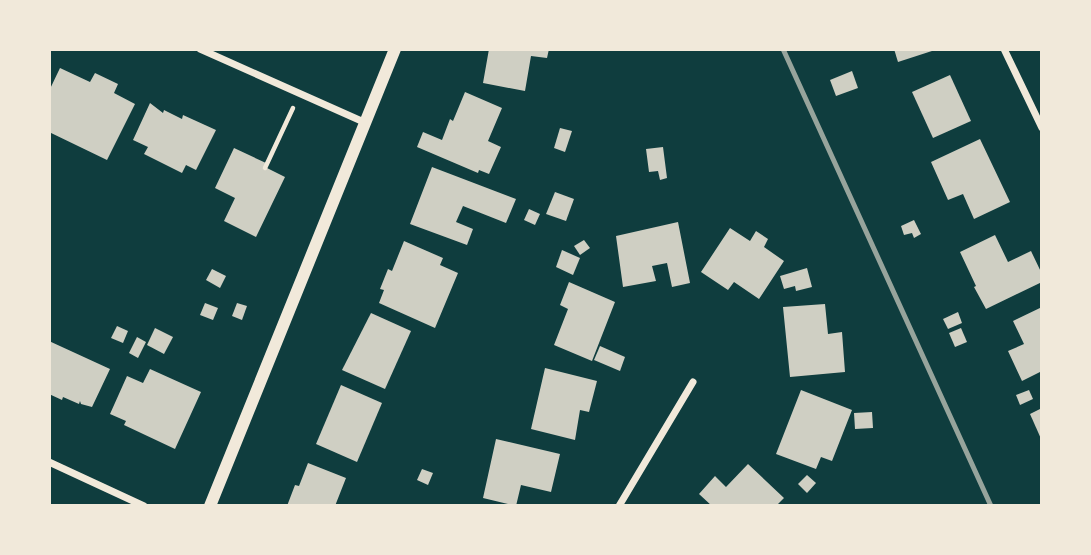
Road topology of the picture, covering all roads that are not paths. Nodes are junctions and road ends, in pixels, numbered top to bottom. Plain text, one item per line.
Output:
1 (200, 49) edge
2 (395, 49) edge
3 (1004, 49) edge
4 (366, 123) junction
5 (1042, 128) edge
6 (692, 382) dead end
7 (49, 462) edge
8 (144, 506) edge
9 (210, 506) edge
10 (619, 506) edge

1 - 4 street
2 - 4 street
3 - 5 street
4 - 9 street
6 - 10 street
7 - 8 street

